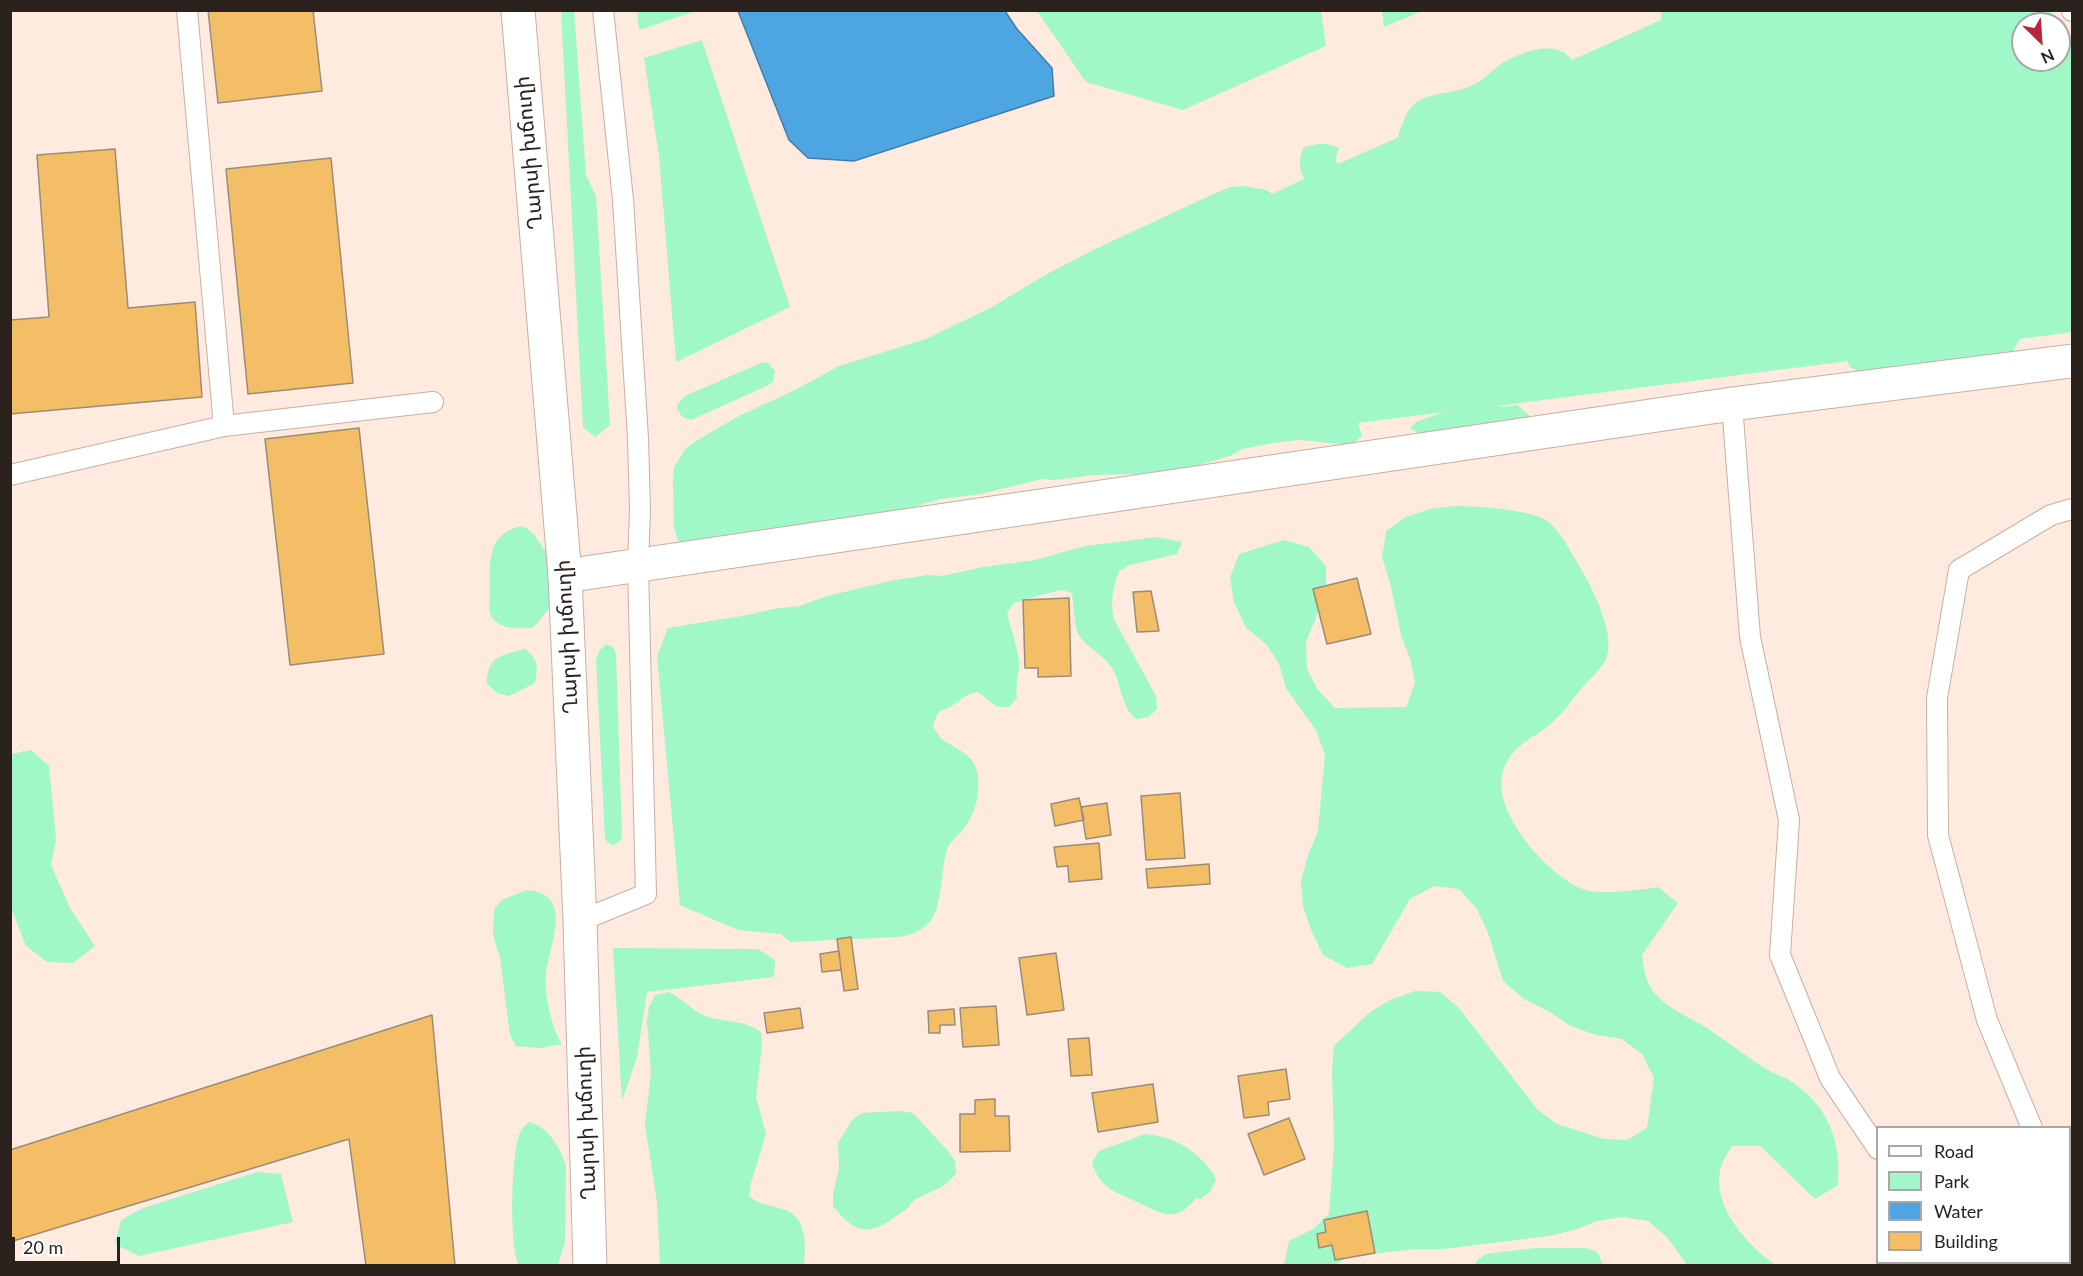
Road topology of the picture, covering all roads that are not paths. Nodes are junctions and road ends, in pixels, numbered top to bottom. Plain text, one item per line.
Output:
1 (187, 10) edge
2 (518, 10) edge
3 (603, 10) edge
4 (2073, 361) edge
5 (433, 402) dead end
6 (1732, 404) junction
7 (224, 426) junction
8 (10, 475) edge
9 (2073, 509) edge
10 (638, 566) junction
11 (565, 576) junction
12 (580, 921) junction
13 (2031, 1126) edge
14 (1876, 1146) edge
15 (590, 1266) edge

1 - 7 lane
2 - 11 street, Ղարսի խճուղի
3 - 10 lane
4 - 6 street
5 - 7 lane
6 - 10 street
6 - 14 lane
7 - 8 lane
9 - 13 lane
10 - 11 street
10 - 12 lane
11 - 12 street, Ղարսի խճուղի
12 - 15 street, Ղարսի խճուղի

